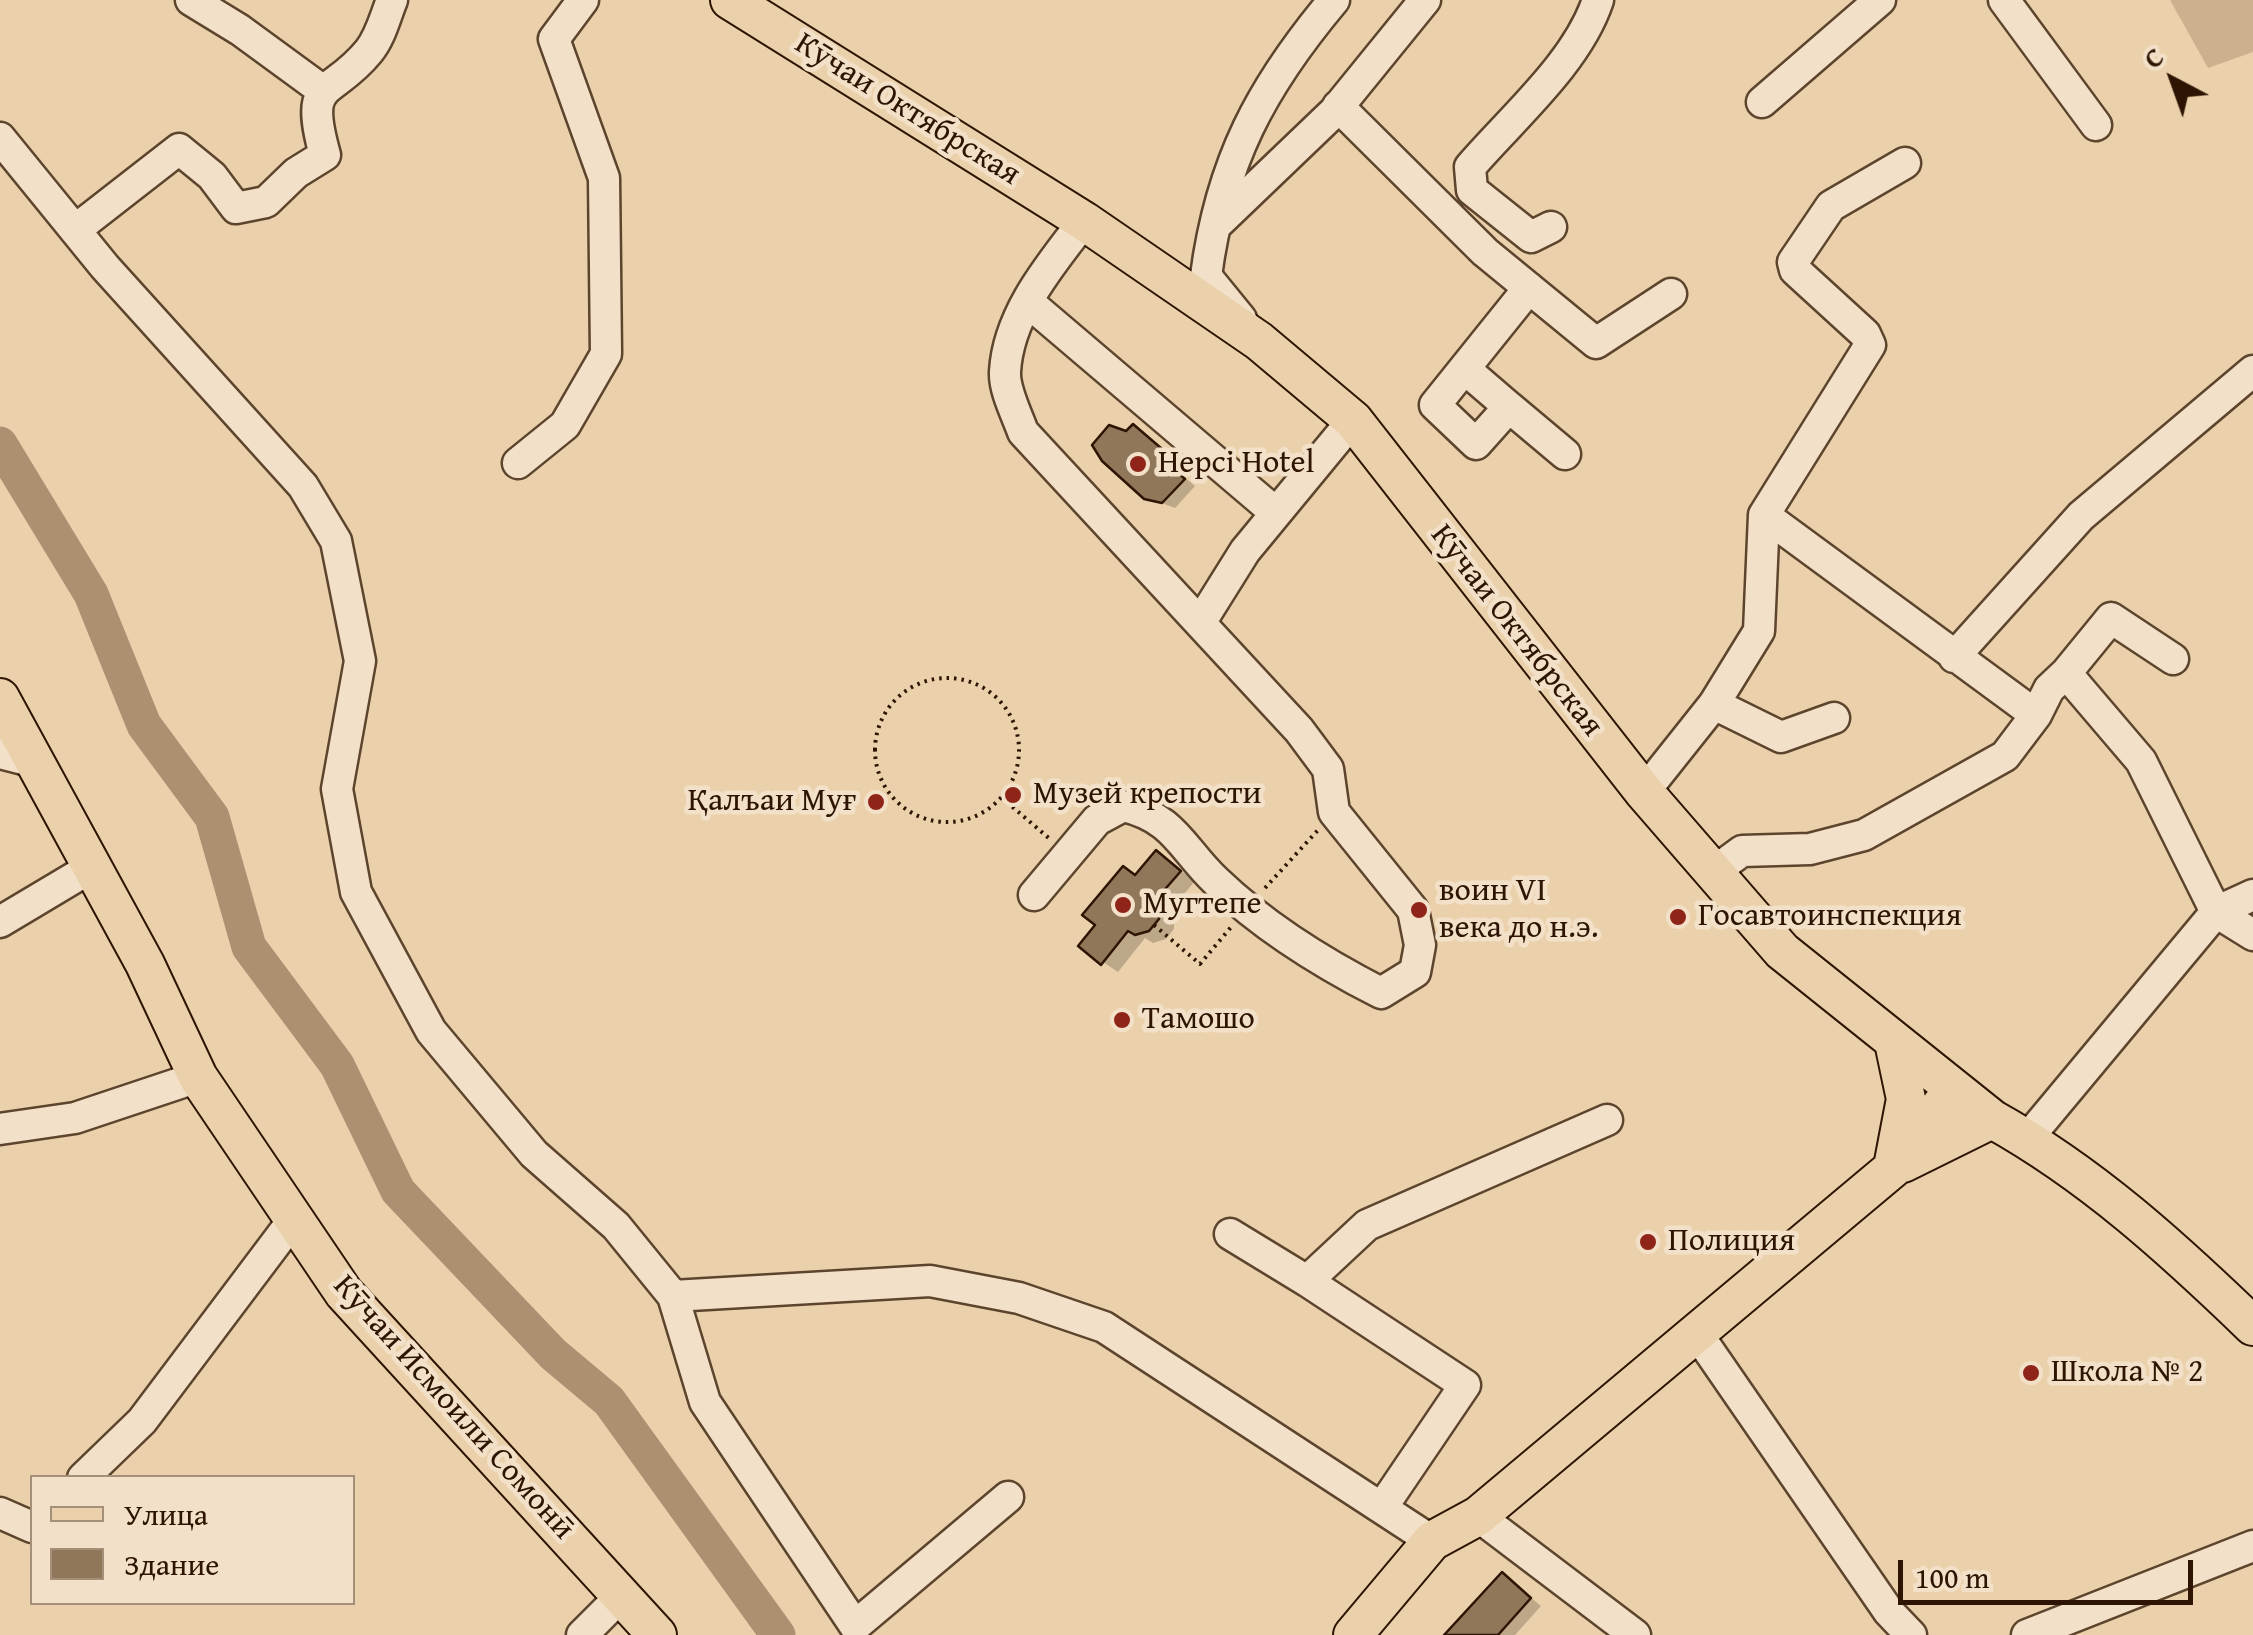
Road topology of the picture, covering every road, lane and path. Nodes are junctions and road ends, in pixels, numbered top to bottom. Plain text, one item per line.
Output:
1 (191, 0) edge
2 (392, 0) edge
3 (582, 0) edge
4 (730, 0) edge
5 (1334, 0) edge
6 (1425, 0) edge
7 (1598, 0) edge
8 (1880, 0) edge
9 (2004, 0) edge
10 (322, 90) junction
11 (1762, 102) dead end
12 (1338, 106) junction
13 (2096, 125) dead end
14 (0, 138) edge
15 (1904, 162) dead end
16 (1084, 220) junction
17 (1551, 227) dead end
18 (1213, 228) junction
19 (75, 230) junction
20 (1528, 288) junction
21 (1671, 294) dead end
22 (1028, 302) junction
23 (1259, 341) junction
24 (1466, 370) junction
25 (2253, 371) edge
26 (1509, 407) junction
27 (1352, 420) junction
28 (1565, 454) dead end
29 (518, 463) dead end
30 (1276, 513) junction
31 (1764, 515) junction
32 (1200, 623) junction
33 (1954, 657) junction
34 (2173, 659) dead end
35 (2066, 673) junction
36 (0, 698) edge
37 (1714, 704) junction
38 (2036, 715) junction
39 (1834, 718) dead end
40 (17, 758) edge
41 (1644, 792) junction
42 (1001, 798) junction
43 (1334, 812) junction
44 (1068, 855) junction
45 (92, 866) junction
46 (1712, 872) junction
47 (1034, 895) dead end
48 (2253, 895) edge
49 (1249, 906) junction
50 (2216, 912) junction
51 (0, 922) edge
52 (1154, 925) dead end
53 (2253, 935) edge
54 (1894, 1042) junction
55 (198, 1077) junction
56 (1954, 1089) junction
57 (1992, 1119) junction
58 (1606, 1120) dead end
59 (0, 1129) edge
60 (2027, 1138) junction
61 (1892, 1169) junction
62 (294, 1219) junction
63 (1230, 1234) dead end
64 (1306, 1280) junction
65 (673, 1296) junction
66 (2253, 1326) edge
67 (1698, 1335) junction
68 (86, 1475) edge
69 (1008, 1497) dead end
70 (1384, 1506) junction
71 (0, 1514) edge
72 (1478, 1516) junction
73 (30, 1525) edge
74 (1432, 1541) junction
75 (2253, 1546) edge
76 (622, 1595) junction
77 (582, 1635) edge
78 (657, 1635) edge
79 (1353, 1635) edge
80 (1635, 1635) edge
81 (1912, 1635) edge
82 (2027, 1635) edge

1 - 10 street
2 - 10 street
3 - 29 street
4 - 16 main road, Кӯчаи Октябрская
5 - 18 street
6 - 12 street
7 - 17 street
8 - 11 street
9 - 13 street
10 - 19 street
12 - 18 street
12 - 20 street
14 - 19 street
15 - 31 street
16 - 22 street
16 - 23 main road, Кӯчаи Октябрская
18 - 23 street
19 - 65 street
20 - 21 street
20 - 24 street
22 - 30 street
22 - 32 street
23 - 27 main road, Кӯчаи Октябрская
24 - 26 street
24 - 26 street
25 - 33 street
26 - 28 street
27 - 30 street
27 - 41 main road, Кӯчаи Октябрская
30 - 32 street
31 - 33 street
31 - 37 street
32 - 43 street
33 - 38 street
34 - 35 street
35 - 38 street
35 - 50 street
36 - 40 main road, Кӯчаи Исмоили Сомонӣ
37 - 39 street
37 - 41 street
38 - 46 street
40 - 45 main road, Кӯчаи Исмоили Сомонӣ
41 - 46 main road, Кӯчаи Октябрская
42 - 42 path
42 - 44 path
43 - 49 path
43 - 49 street
44 - 47 street
44 - 49 street
45 - 51 street
45 - 55 main road, Кӯчаи Исмоили Сомонӣ
46 - 54 main road, Кӯчаи Октябрская
48 - 50 street
49 - 52 path
50 - 53 street
50 - 60 street
54 - 56 main road, Кӯчаи Октябрская
54 - 61 main road
55 - 59 street
55 - 62 main road, Кӯчаи Исмоили Сомонӣ
56 - 57 main road, Кӯчаи Октябрская
56 - 61 main road
57 - 60 main road, Кӯчаи Октябрская
57 - 61 main road
58 - 64 street
60 - 66 main road, Кӯчаи Октябрская
61 - 67 main road
62 - 68 street
62 - 76 main road, Кӯчаи Исмоили Сомонӣ
63 - 64 street
64 - 70 street
65 - 69 street
65 - 70 street
67 - 72 main road
67 - 81 street
70 - 74 street
71 - 73 street
72 - 74 main road
72 - 80 street
74 - 79 main road
75 - 82 street
76 - 77 street
76 - 78 main road, Кӯчаи Исмоили Сомонӣ

